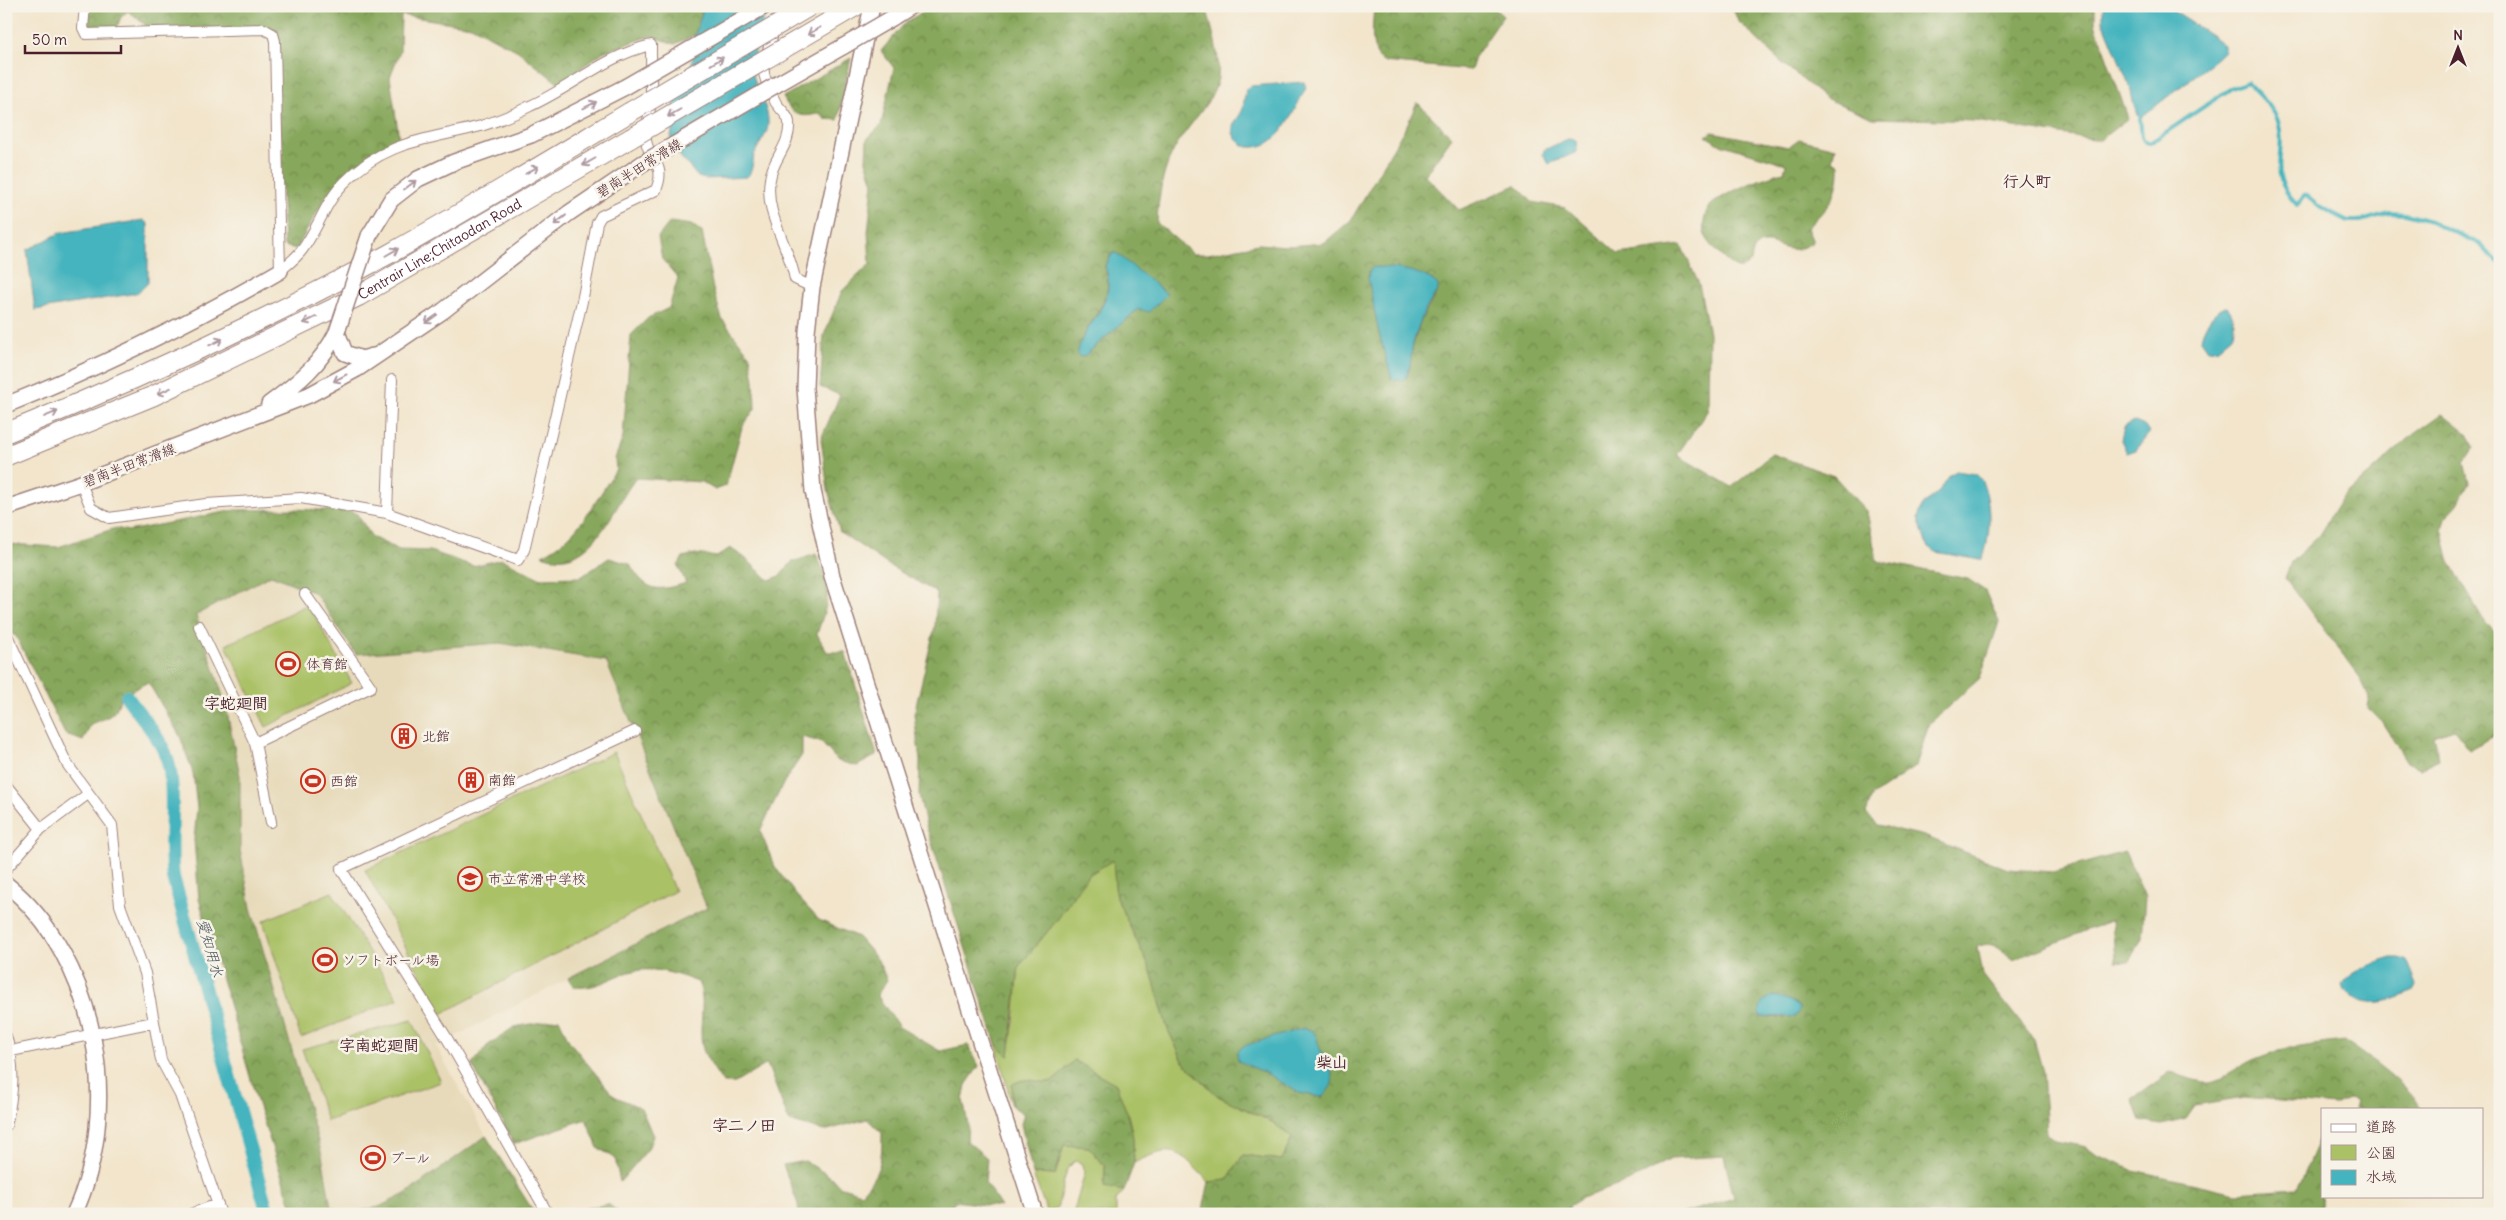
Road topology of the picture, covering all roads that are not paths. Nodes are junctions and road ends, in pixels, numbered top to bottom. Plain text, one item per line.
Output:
1 (85, 6) edge
2 (766, 6) edge
3 (781, 6) edge
4 (810, 6) edge
5 (856, 6) edge
6 (872, 6) edge
7 (911, 6) edge
8 (280, 271) junction
9 (812, 286) junction
10 (337, 332) junction
11 (382, 353) junction
12 (392, 380) dead end
13 (6, 405) edge
14 (250, 417) junction
15 (6, 433) edge
16 (6, 456) edge
17 (81, 483) junction
18 (6, 508) edge
19 (387, 513) junction
20 (305, 594) dead end
21 (199, 626) dead end
22 (6, 633) edge
23 (635, 731) dead end
24 (255, 743) junction
25 (6, 785) edge
26 (88, 794) junction
27 (271, 822) dead end
28 (41, 829) junction
29 (6, 868) edge
30 (6, 884) edge
31 (154, 1022) junction
32 (93, 1034) junction
33 (6, 1036) edge
34 (9, 1052) edge
35 (6, 1126) edge
36 (220, 1209) edge
37 (74, 1214) edge
38 (191, 1214) edge
39 (548, 1214) edge
40 (1035, 1214) edge

1 - 8 street
10 -> 2 street, 碧南半田常滑線, bridge
3 - 9 street
15 -> 4 highway, Centrair Line;Chitaodan Road, bridge
5 -> 16 highway, Centrair Line;Chitaodan Road, bridge
6 - 9 street
7 -> 11 street, 碧南半田常滑線, bridge
8 - 13 street
8 - 19 street
9 - 40 street
10 - 11 street, 碧南半田常滑線
10 - 14 street, 碧南半田常滑線
11 -> 14 street, 碧南半田常滑線
12 - 19 street
14 - 17 street, 碧南半田常滑線
17 - 18 street, 碧南半田常滑線
17 - 19 street
20 - 24 street
21 - 24 street
22 - 26 street
23 - 39 street
24 - 27 street
25 - 28 street
26 - 28 street
26 - 31 street
28 - 29 street
30 - 32 street
31 - 32 street
31 - 36 street
32 - 34 street
32 - 37 street
33 - 34 street
34 - 35 street
36 - 38 street

